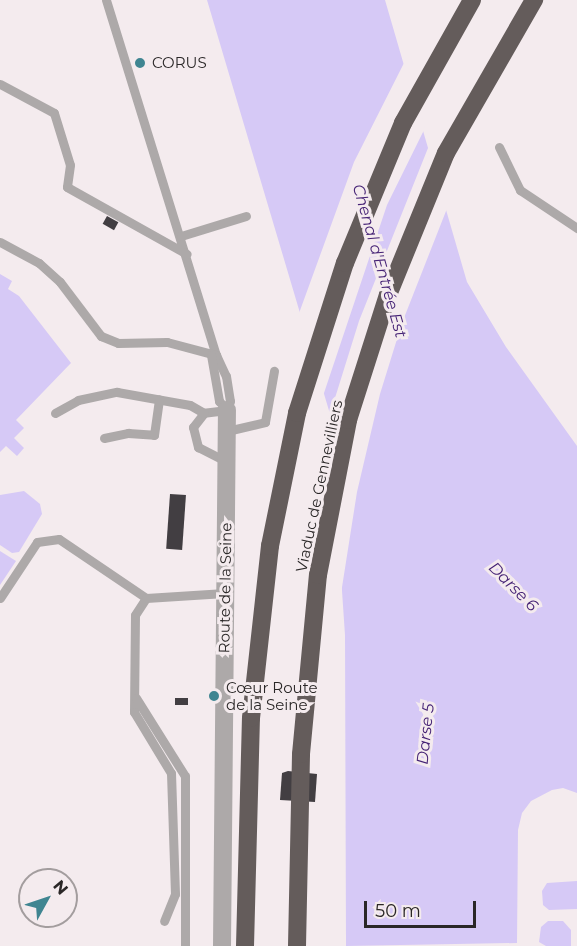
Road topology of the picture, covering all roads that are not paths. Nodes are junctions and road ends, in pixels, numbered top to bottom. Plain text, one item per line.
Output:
1 (106, 0) edge
2 (472, 0) edge
3 (534, 0) edge
4 (0, 84) edge
5 (499, 147) dead end
6 (246, 216) dead end
7 (577, 228) edge
8 (181, 236) junction
9 (0, 242) edge
10 (187, 254) junction
11 (213, 355) junction
12 (274, 371) dead end
13 (159, 399) junction
14 (227, 410) junction
15 (55, 412) dead end
16 (204, 413) junction
17 (227, 431) junction
18 (104, 438) dead end
19 (227, 462) junction
20 (225, 593) junction
21 (0, 598) edge
22 (146, 598) junction
23 (136, 698) junction
24 (164, 921) dead end
25 (185, 946) edge
26 (222, 946) edge
27 (245, 946) edge
28 (297, 946) edge

1 - 8 lane, Route de la Seine
2 - 27 highway
3 - 28 highway, Viaduc de Gennevilliers
4 - 10 lane
5 - 7 lane
6 - 8 lane
8 - 10 lane, Route de la Seine
9 - 11 lane
10 - 11 lane, Route de la Seine
11 - 14 lane, Route de la Seine
12 - 17 lane
13 - 15 lane
13 - 16 lane
13 - 18 lane
14 - 16 lane
14 - 17 street, Route de la Seine
16 - 19 lane
17 - 19 street, Route de la Seine
19 - 20 street, Route de la Seine
20 - 22 lane
20 - 26 street, Route de la Seine
21 - 22 lane
22 - 23 lane
23 - 24 lane
23 - 25 lane

